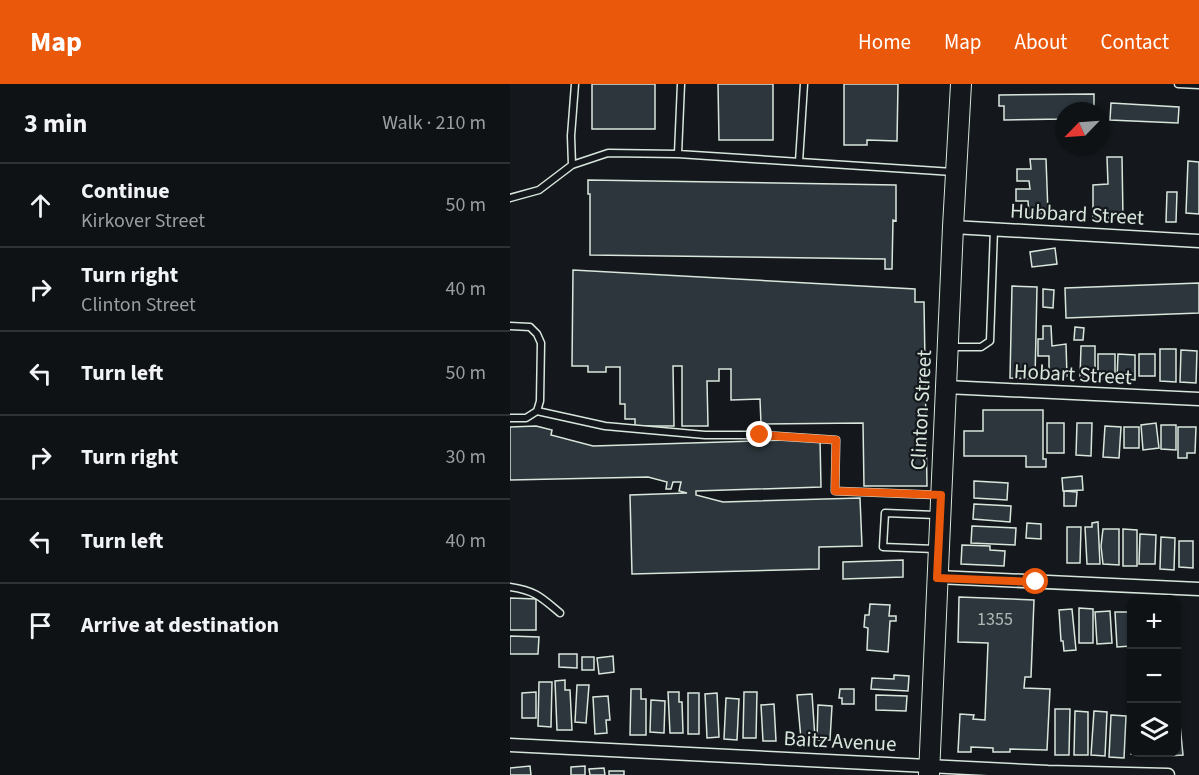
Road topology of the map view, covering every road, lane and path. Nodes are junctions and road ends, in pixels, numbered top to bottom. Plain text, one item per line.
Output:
1 (574, 84) edge
2 (681, 84) edge
3 (804, 84) edge
4 (961, 84) edge
5 (1178, 84) edge
6 (1199, 85) edge
7 (678, 154) junction
8 (799, 162) junction
9 (572, 165) junction
10 (956, 172) junction
11 (510, 198) edge
12 (953, 227) junction
13 (994, 229) junction
14 (1199, 241) edge
15 (510, 326) edge
16 (947, 347) junction
17 (946, 387) junction
18 (1199, 399) edge
19 (537, 411) junction
20 (510, 418) edge
21 (941, 495) junction
22 (940, 516) junction
23 (939, 549) junction
24 (937, 578) junction
25 (510, 587) edge
26 (1199, 589) edge
27 (560, 613) dead end
28 (510, 745) edge
29 (929, 770) edge
30 (1168, 775) edge

1 - 9 lane
2 - 7 lane
3 - 8 lane
4 - 10 main road, Clinton Street
5 - 6 lane
7 - 8 lane
7 - 9 lane
8 - 10 lane
9 - 11 lane
10 - 12 main road, Clinton Street
12 - 13 street, Hubbard Street
12 - 16 main road, Clinton Street
13 - 14 street, Hubbard Street
13 - 16 lane
15 - 19 lane
16 - 17 main road, Clinton Street
17 - 18 street, Hobart Street
17 - 21 main road, Clinton Street
19 - 20 lane
19 - 21 lane
21 - 22 main road, Clinton Street
22 - 23 main road, Clinton Street
22 - 23 lane
23 - 24 main road, Clinton Street
24 - 26 street
24 - 29 main road, Clinton Street
25 - 27 lane
28 - 29 street, Baitz Avenue
29 - 30 street, Baitz Avenue

